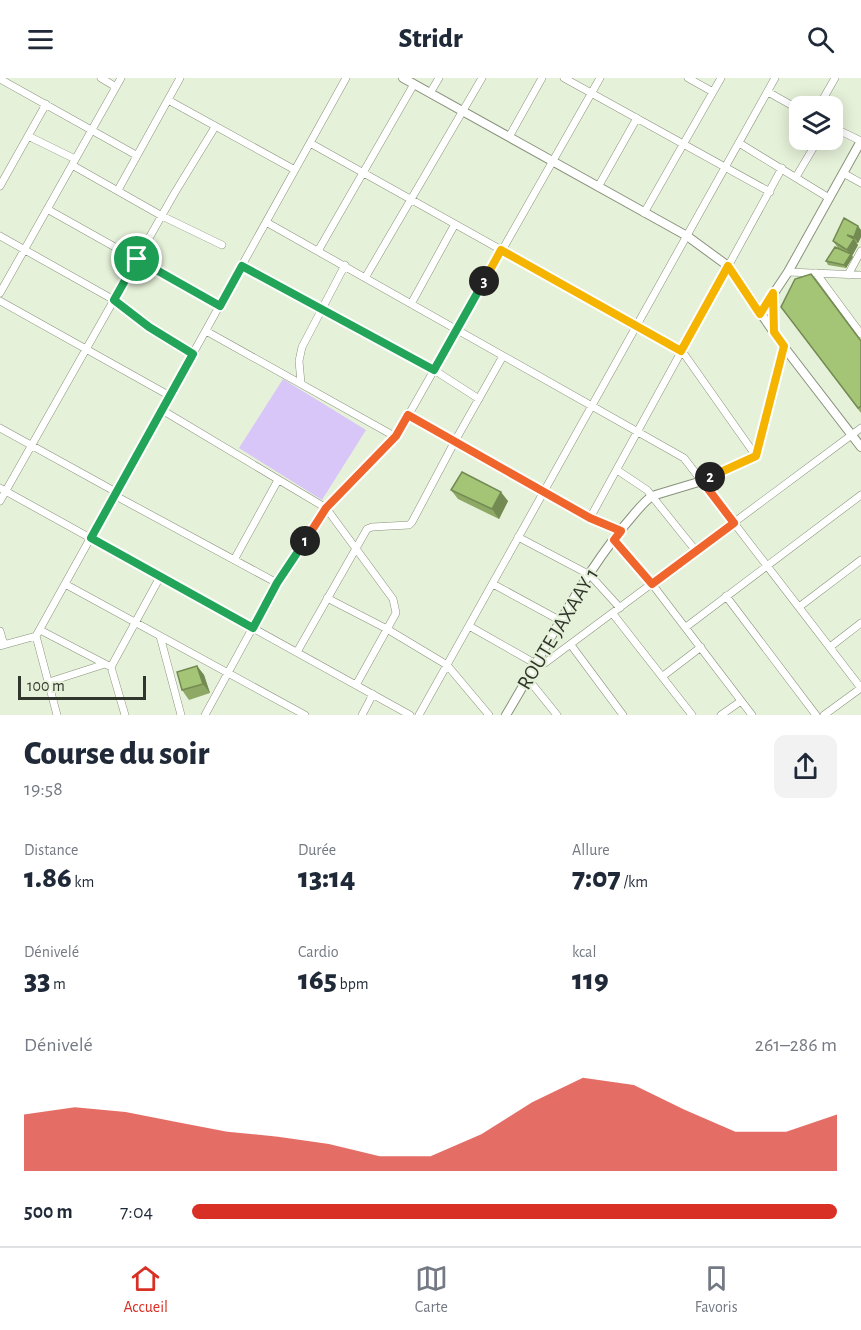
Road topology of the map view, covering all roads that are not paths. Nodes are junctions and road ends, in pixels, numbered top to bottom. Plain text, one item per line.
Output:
1 (100, 78) edge
2 (122, 78) edge
3 (180, 78) edge
4 (346, 78) edge
5 (403, 78) edge
6 (439, 78) edge
7 (482, 78) edge
8 (542, 78) edge
9 (564, 78) edge
10 (600, 78) edge
11 (688, 78) edge
12 (721, 78) edge
13 (775, 78) edge
14 (835, 78) edge
15 (0, 79) edge
16 (414, 84) junction
17 (117, 87) junction
18 (713, 92) junction
19 (768, 92) junction
20 (430, 93) junction
21 (591, 93) junction
22 (825, 96) edge
23 (168, 100) junction
24 (46, 104) junction
25 (789, 104) edge
26 (462, 111) junction
27 (637, 118) junction
28 (215, 127) junction
29 (92, 130) junction
30 (843, 132) edge
31 (28, 136) junction
32 (509, 137) junction
33 (861, 141) edge
34 (310, 142) junction
35 (739, 143) junction
36 (683, 144) junction
37 (812, 150) edge
38 (136, 155) junction
39 (551, 161) junction
40 (74, 162) junction
41 (726, 167) junction
42 (782, 168) junction
43 (295, 170) junction
44 (363, 172) junction
45 (843, 173) junction
46 (796, 177) junction
47 (861, 183) edge
48 (0, 186) edge
49 (598, 187) junction
50 (118, 190) junction
51 (770, 192) junction
52 (829, 198) junction
53 (411, 199) junction
54 (47, 209) junction
55 (644, 213) junction
56 (162, 216) junction
57 (266, 222) junction
58 (455, 224) junction
59 (0, 236) edge
60 (687, 236) junction
61 (222, 245) dead end
62 (24, 250) junction
63 (501, 250) junction
64 (318, 251) junction
65 (861, 251) edge
66 (137, 259) junction
67 (345, 265) junction
68 (242, 266) junction
69 (728, 266) junction
70 (788, 272) junction
71 (816, 273) junction
72 (848, 275) junction
73 (861, 275) edge
74 (365, 278) junction
75 (0, 293) edge
76 (773, 293) junction
77 (114, 300) junction
78 (0, 302) edge
79 (411, 304) junction
80 (220, 306) junction
81 (323, 310) junction
82 (760, 314) junction
83 (637, 326) junction
84 (457, 330) junction
85 (206, 331) junction
86 (774, 332) junction
87 (861, 334) edge
88 (784, 346) junction
89 (86, 349) junction
90 (681, 351) junction
91 (193, 354) junction
92 (503, 356) junction
93 (434, 370) junction
94 (301, 383) junction
95 (170, 396) junction
96 (479, 399) junction
97 (592, 406) junction
98 (162, 410) junction
99 (408, 415) junction
100 (0, 428) edge
101 (861, 428) edge
102 (638, 432) junction
103 (851, 435) junction
104 (396, 436) junction
105 (455, 441) junction
106 (32, 446) junction
107 (861, 447) edge
108 (756, 456) junction
109 (617, 470) junction
110 (278, 480) junction
111 (702, 481) junction
112 (3, 490) edge
113 (544, 492) junction
114 (116, 494) junction
115 (861, 495) edge
116 (652, 496) junction
117 (0, 501) edge
118 (326, 508) junction
119 (590, 518) junction
120 (734, 523) junction
121 (621, 531) junction
122 (518, 537) junction
123 (91, 538) junction
124 (614, 540) junction
125 (357, 550) junction
126 (696, 551) junction
127 (234, 560) junction
128 (861, 560) edge
129 (767, 566) junction
130 (590, 575) junction
131 (160, 577) junction
132 (277, 583) junction
133 (65, 584) junction
134 (493, 584) junction
135 (652, 584) junction
136 (726, 596) junction
137 (327, 598) junction
138 (799, 607) junction
139 (620, 608) junction
140 (612, 614) junction
141 (561, 621) junction
142 (135, 622) junction
143 (861, 622) edge
144 (469, 626) junction
145 (686, 627) junction
146 (253, 628) junction
147 (387, 629) junction
148 (0, 631) edge
149 (38, 633) junction
150 (160, 636) junction
151 (2, 645) edge
152 (571, 645) junction
153 (700, 647) junction
154 (830, 647) junction
155 (297, 652) junction
156 (536, 664) junction
157 (447, 665) junction
158 (108, 666) junction
159 (228, 673) junction
160 (663, 676) junction
161 (528, 679) junction
162 (49, 682) junction
163 (356, 685) junction
164 (861, 688) edge
165 (373, 694) junction
166 (741, 701) junction
167 (125, 714) edge
168 (57, 715) edge
169 (115, 715) edge
170 (181, 715) edge
171 (205, 715) edge
172 (305, 715) edge
173 (362, 715) edge
174 (410, 715) edge
175 (419, 715) edge
176 (489, 715) edge
177 (506, 715) edge
178 (557, 715) edge
179 (623, 715) edge
180 (692, 715) edge
181 (721, 715) edge
182 (752, 715) edge
183 (816, 715) edge
184 (824, 715) edge

1 - 17 street
2 - 17 street
3 - 23 street
4 - 34 street
5 - 16 street
6 - 20 street
7 - 26 street
8 - 32 street
9 - 21 street
10 - 21 street
11 - 18 street
12 - 18 street
13 - 19 street
14 - 22 street
15 - 24 street
16 - 20 street
16 - 44 street
17 - 29 street
18 - 36 street
19 - 25 street
19 - 35 street
20 - 26 street
21 - 27 street
21 - 39 street
23 - 28 street
23 - 38 street
24 - 29 street
24 - 31 street
26 - 32 street
26 - 53 street
27 - 36 street
27 - 49 street
28 - 43 street
28 - 56 street
29 - 38 street
29 - 40 street
30 - 33 street
31 - 40 street
31 - 48 street
32 - 39 street
33 - 45 street
34 - 43 street
34 - 44 street
35 - 41 street
35 - 42 street
36 - 41 street
36 - 55 street
37 - 46 street
38 - 50 street
39 - 49 street
39 - 63 street
40 - 50 street
40 - 54 street
41 - 51 street
41 - 60 street
42 - 46 street
42 - 51 street
43 - 57 street
44 - 53 street
44 - 64 street
45 - 47 street
45 - 52 street
46 - 52 street
49 - 55 street
50 - 56 street
51 - 69 street
52 - 70 street
53 - 58 street
53 - 74 street
54 - 62 street
54 - 66 street
55 - 60 street
56 - 61 street
56 - 66 street
57 - 64 street
57 - 68 street
58 - 63 street
58 - 79 street
59 - 62 street
60 - 69 street
60 - 83 street
62 - 75 street
62 - 77 street
63 - 83 street
63 - 84 street
64 - 67 street
65 - 72 street
66 - 77 street
66 - 80 street
67 - 74 street
67 - 81 street
68 - 80 street
68 - 81 street
69 - 82 street
69 - 90 street
70 - 71 street
70 - 76 street
71 - 72 street
71 - 87 street
72 - 73 street
74 - 79 street
76 - 82 street
76 - 86 street
77 - 89 street
77 - 91 street
78 - 89 street
79 - 84 street
80 - 85 street
81 - 93 street
81 - 94 street
82 - 86 street
83 - 90 street
83 - 97 street
84 - 92 street
84 - 93 street
85 - 91 street
85 - 94 street
86 - 88 street
88 - 103 street
88 - 108 street
89 - 95 street
89 - 106 street
90 - 102 street
90 - 108 street
91 - 95 street
92 - 96 street
92 - 97 street
93 - 96 street
93 - 99 street
94 - 104 street
95 - 98 street
96 - 105 street
97 - 102 street
97 - 113 street
98 - 110 street
98 - 114 street
99 - 104 street
99 - 105 street
100 - 106 street
101 - 103 street
102 - 109 street
102 - 111 street
103 - 107 street
103 - 120 street
104 - 118 street
105 - 113 street
105 - 125 street
106 - 112 street
106 - 114 street
108 - 111 street
109 - 116 street
109 - 119 street
110 - 118 street
110 - 127 street
111 - 116 street
111 - 120 street
112 - 117 street
112 - 123 street
113 - 119 street
113 - 122 street
114 - 123 street
114 - 127 street
115 - 129 street
116 - 121 street, ROUTE JAXAAY 1
116 - 126 street
118 - 125 street
118 - 132 street
119 - 121 street
120 - 126 street
120 - 129 street
121 - 124 street, ROUTE JAXAAY 1
122 - 130 street
122 - 134 street
123 - 131 street
123 - 133 street
124 - 130 street, ROUTE JAXAAY 1
124 - 135 street
125 - 137 street
125 - 147 street
126 - 135 street
127 - 132 street
128 - 138 street
129 - 136 street
129 - 138 street
130 - 139 street
130 - 141 street, ROUTE JAXAAY 1
131 - 142 street
131 - 146 street
132 - 146 street
133 - 142 street
133 - 149 street
134 - 141 street
134 - 144 street
135 - 139 street
135 - 145 street
136 - 145 street
136 - 183 street
137 - 147 street
137 - 155 street
138 - 154 street
139 - 140 street
140 - 152 street
140 - 160 street
141 - 156 street, ROUTE JAXAAY 1
142 - 150 street
142 - 158 street
143 - 154 street
144 - 156 street
144 - 157 street
145 - 153 street
146 - 155 street
146 - 159 street
147 - 157 street
147 - 163 street
148 - 151 street
149 - 151 street
149 - 158 street
149 - 162 street
150 - 159 street
150 - 170 street
152 - 156 street
152 - 179 street
153 - 160 street
153 - 166 street
154 - 164 street
155 - 163 street
156 - 161 street, ROUTE JAXAAY 1
157 - 175 street
157 - 176 street
158 - 162 street
158 - 167 street
159 - 171 street
159 - 172 street
160 - 180 street
161 - 177 street, ROUTE JAXAAY 1
161 - 178 street
162 - 168 street
163 - 165 street
164 - 184 street
165 - 173 street
165 - 174 street
166 - 181 street
166 - 182 street
167 - 169 street

